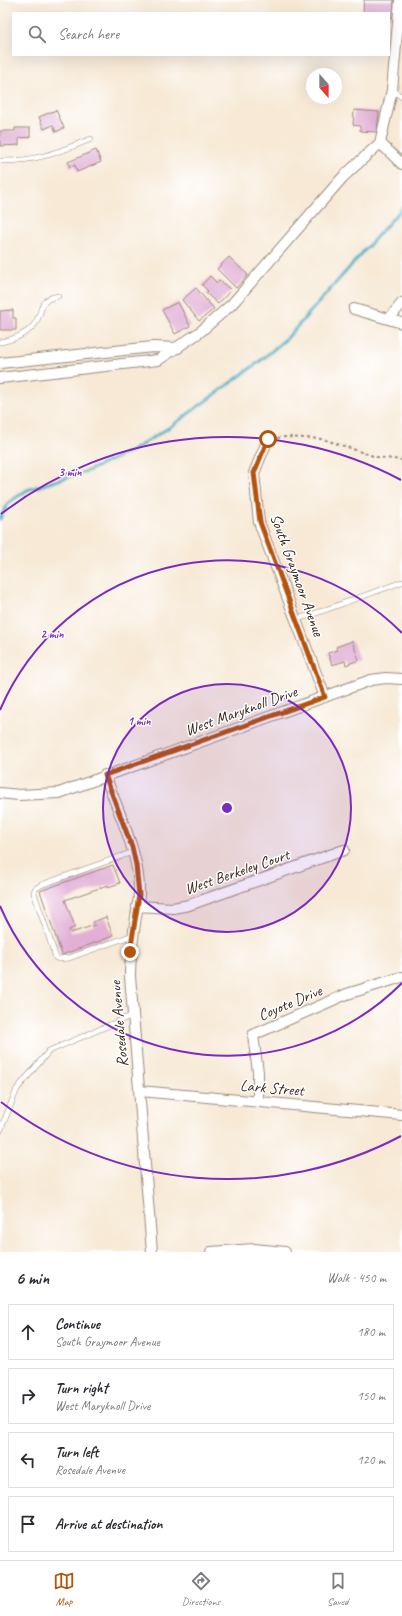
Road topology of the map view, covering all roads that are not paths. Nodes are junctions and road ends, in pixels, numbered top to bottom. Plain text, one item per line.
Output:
1 (400, 0) edge
2 (392, 90) junction
3 (402, 97) edge
4 (91, 139) dead end
5 (380, 143) junction
6 (0, 161) edge
7 (402, 164) edge
8 (58, 296) dead end
9 (402, 304) edge
10 (354, 309) dead end
11 (389, 319) junction
12 (402, 323) edge
13 (0, 342) edge
14 (178, 348) junction
15 (0, 363) edge
16 (0, 378) edge
17 (268, 439) road end
18 (402, 582) edge
19 (296, 619) junction
20 (401, 679) edge
21 (325, 697) junction
22 (105, 775) junction
23 (0, 793) edge
24 (344, 850) dead end
25 (133, 852) junction
26 (137, 906) junction
27 (133, 936) junction
28 (402, 977) edge
29 (133, 1014) junction
30 (140, 1091) junction
31 (258, 1101) junction
32 (402, 1115) edge
33 (0, 1132) edge
34 (152, 1252) edge
35 (211, 1252) edge
36 (284, 1252) edge

1 - 2 street
2 - 3 lane
2 - 5 street
4 - 6 lane
5 - 7 street
5 - 14 street
8 - 13 lane
9 - 11 street
10 - 11 street
11 - 12 street
14 - 15 street
14 - 16 street
17 - 19 street, South Graymoor Avenue
18 - 19 lane
19 - 21 street, South Graymoor Avenue
20 - 21 street, West Maryknoll Drive
21 - 22 street, West Maryknoll Drive
22 - 23 street, West Maryknoll Drive
22 - 25 street, Rosedale Avenue
24 - 26 street, West Berkeley Court
25 - 26 street, Rosedale Avenue
25 - 27 lane
26 - 27 street, Rosedale Avenue
27 - 29 street, Rosedale Avenue
28 - 31 street, Coyote Drive
29 - 30 street, Rosedale Avenue
29 - 33 lane
30 - 31 street, Lark Street
30 - 34 street, Rosedale Avenue
31 - 32 street, Lark Street
35 - 36 street

